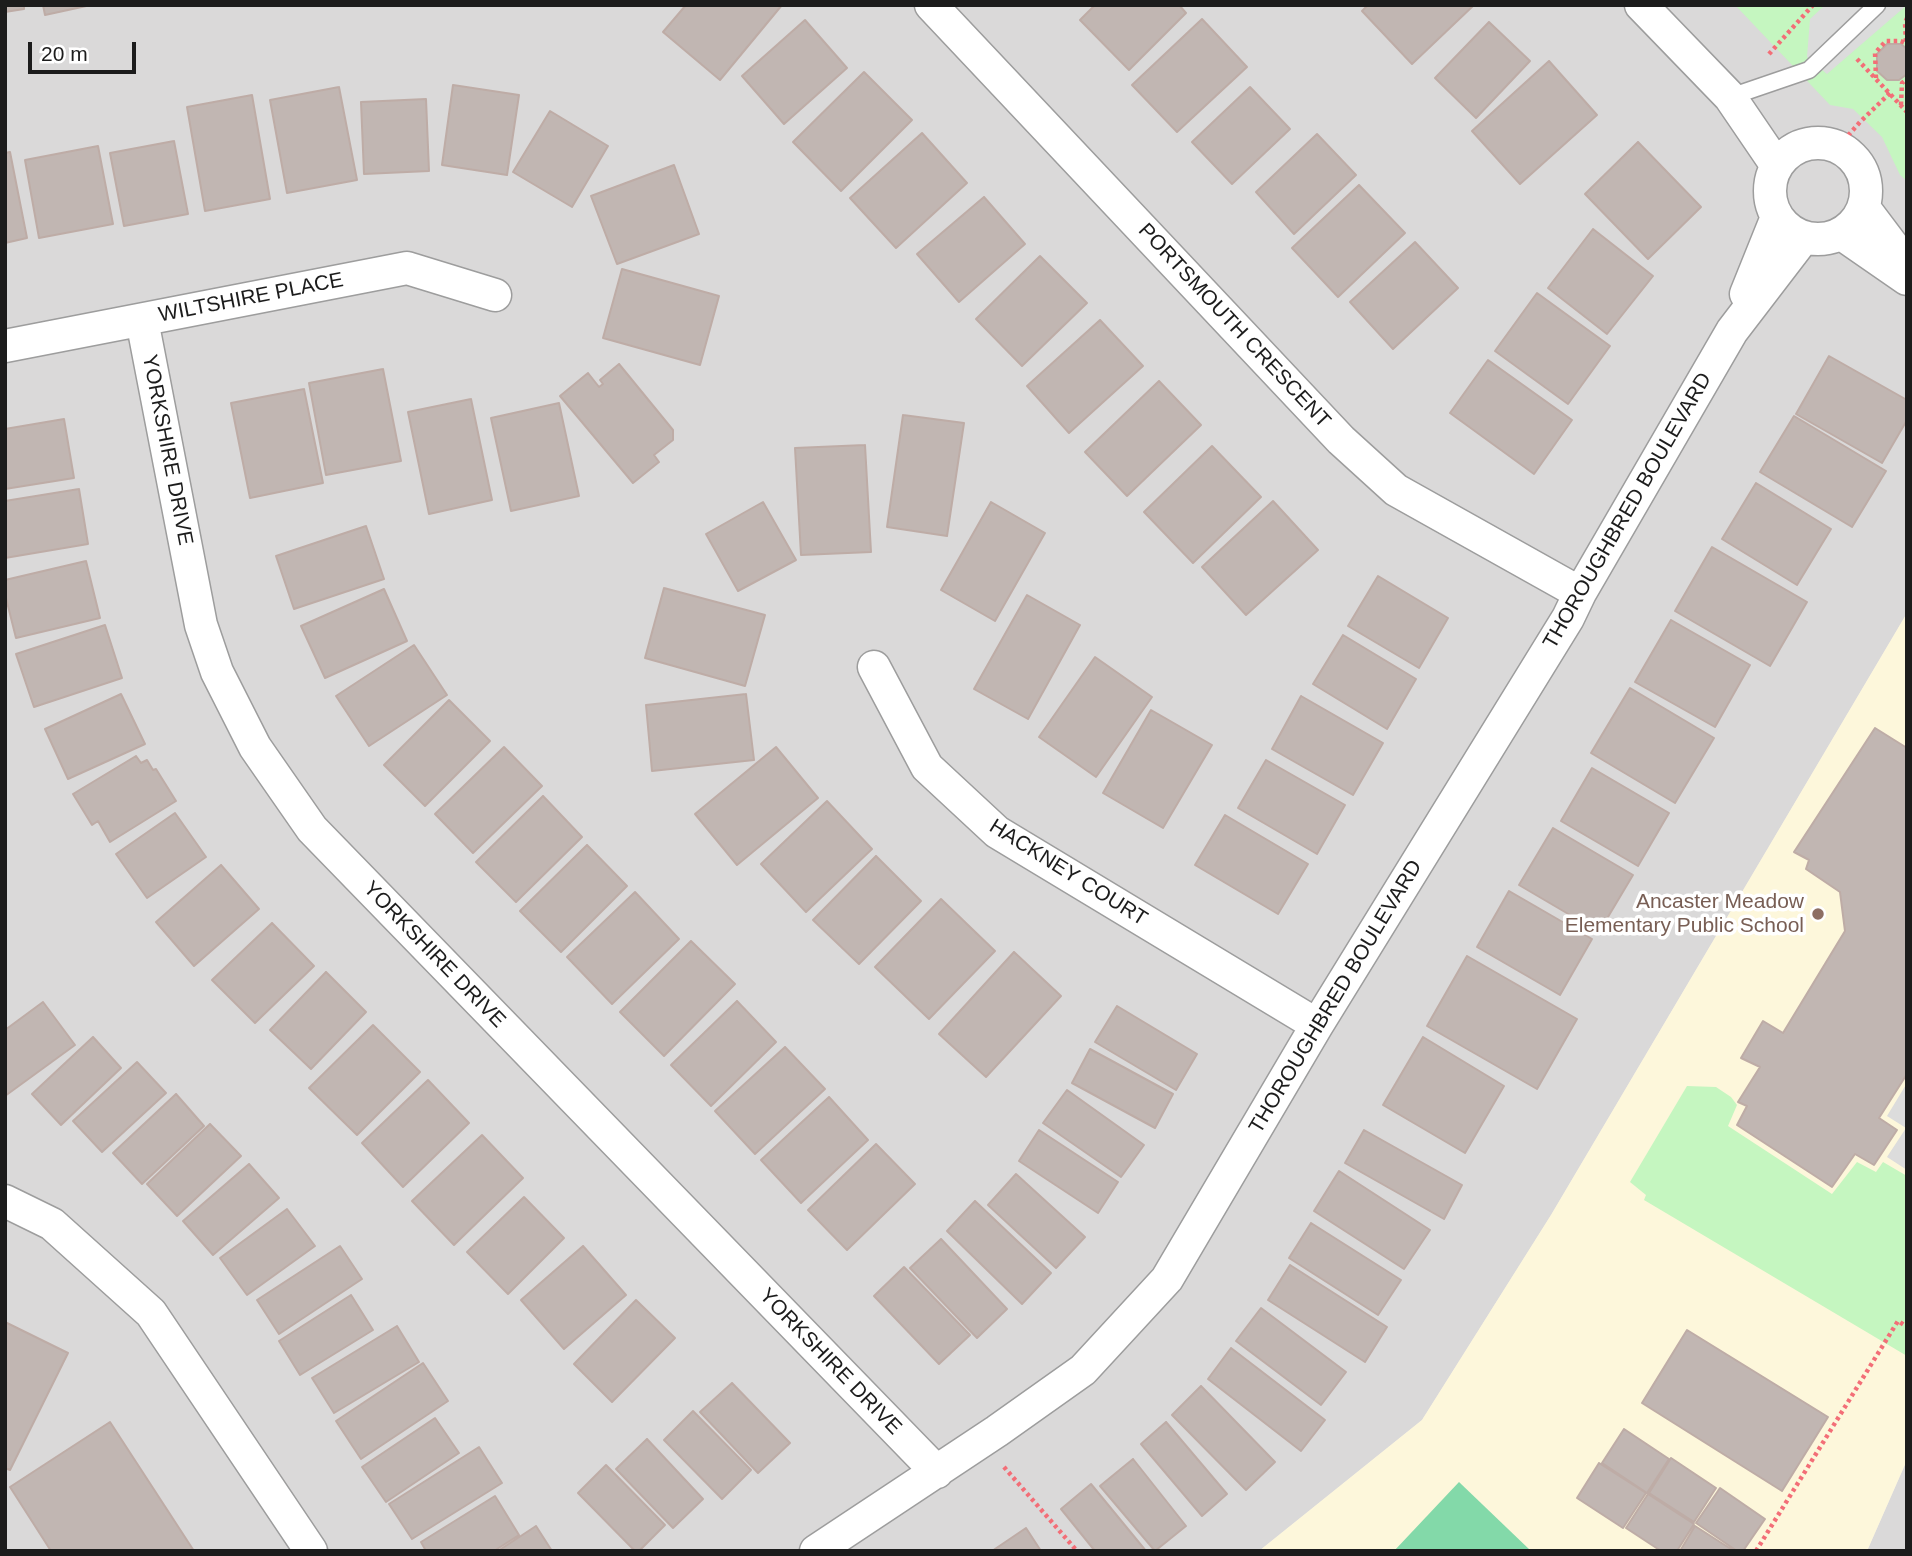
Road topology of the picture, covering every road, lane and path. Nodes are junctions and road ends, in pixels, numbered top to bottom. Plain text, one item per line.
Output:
1 (931, 5) edge
2 (1641, 5) edge
3 (1813, 5) edge
4 (1877, 5) edge
5 (1907, 18) edge
6 (1839, 41) junction
7 (1906, 44) edge
8 (1767, 56) dead end
9 (1876, 79) junction
10 (1907, 79) edge
11 (1890, 93) junction
12 (1730, 97) junction
13 (1901, 106) junction
14 (1907, 112) edge
15 (1806, 144) junction
16 (1839, 146) junction
17 (1777, 166) junction
18 (1864, 208) junction
19 (1777, 217) junction
20 (1842, 234) junction
21 (1804, 237) junction
22 (1907, 265) edge
23 (1907, 279) edge
24 (495, 295) dead end
25 (142, 320) junction
26 (1732, 331) junction
27 (5, 346) edge
28 (1580, 593) junction
29 (874, 667) dead end
30 (1317, 1025) junction
31 (5, 1201) edge
32 (1907, 1327) edge
33 (982, 1442) junction
34 (937, 1472) junction
35 (311, 1551) edge
36 (816, 1551) edge
37 (1077, 1551) edge
38 (1756, 1551) edge

1 - 28 street, PORTSMOUTH CRESCENT
2 - 12 street
3 - 8 path
4 - 6 lane
5 - 7 path
6 - 9 path
6 - 12 lane
7 - 9 path
9 - 11 path
10 - 13 path
11 - 13 path
11 - 16 path
12 - 15 street
12 - 17 street
13 - 14 path
15 - 16 street
15 - 17 street
16 - 18 street
17 - 19 street
18 - 20 street
18 - 22 street
19 - 21 street
19 - 26 street, THOROUGHBRED BOULEVARD
20 - 21 street
20 - 23 street
21 - 26 street, THOROUGHBRED BOULEVARD
24 - 25 street, WILTSHIRE PLACE
25 - 27 street, WILTSHIRE PLACE
25 - 34 street, YORKSHIRE DRIVE
26 - 28 street, THOROUGHBRED BOULEVARD
28 - 30 street, THOROUGHBRED BOULEVARD
29 - 30 street, HACKNEY COURT
30 - 33 street, THOROUGHBRED BOULEVARD
31 - 35 street
32 - 38 path
33 - 34 street, THOROUGHBRED BOULEVARD
33 - 37 path
34 - 36 street, THOROUGHBRED BOULEVARD

